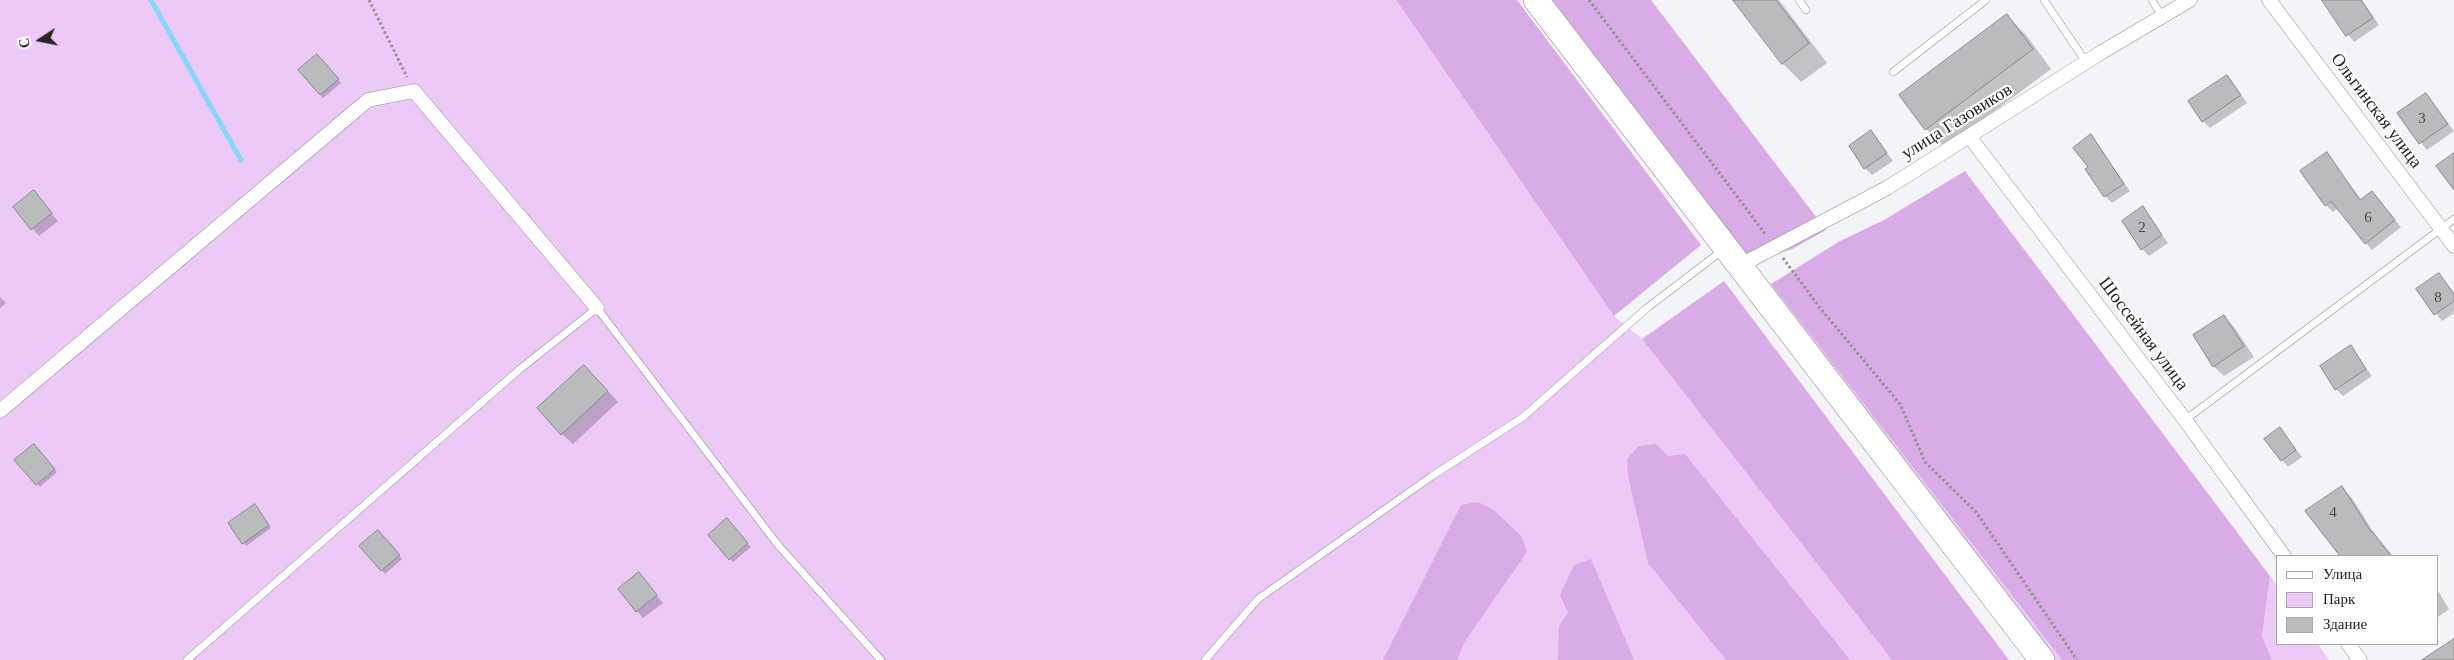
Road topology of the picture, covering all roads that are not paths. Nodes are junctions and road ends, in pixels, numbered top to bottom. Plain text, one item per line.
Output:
1 (1536, 0) edge
2 (1799, 0) edge
3 (1986, 0) edge
4 (2044, 0) edge
5 (2152, 0) edge
6 (2190, 0) edge
7 (2269, 0) edge
8 (1806, 10) dead end
9 (2162, 18) junction
10 (2086, 62) junction
11 (1893, 72) dead end
12 (1969, 136) junction
13 (2454, 219) edge
14 (2441, 229) junction
15 (2454, 246) edge
16 (1732, 258) junction
17 (597, 308) junction
18 (0, 411) edge
19 (2185, 420) junction
20 (2283, 555) edge
21 (2349, 645) edge
22 (187, 660) edge
23 (881, 660) edge
24 (1206, 660) edge
25 (2042, 660) edge
26 (2360, 660) edge

1 - 16 highway
2 - 8 lane
3 - 11 lane
4 - 10 lane
5 - 9 lane
6 - 9 street, улица Газовиков
7 - 14 street, Ольгинская улица
9 - 10 street, улица Газовиков
10 - 12 street, улица Газовиков
12 - 16 street, улица Газовиков
12 - 19 street, Шоссейная улица
13 - 14 lane
14 - 15 street, Ольгинская улица
14 - 19 lane
16 - 24 lane
16 - 25 highway
17 - 18 street
17 - 22 lane
17 - 23 lane
19 - 20 street, Шоссейная улица
21 - 26 street

